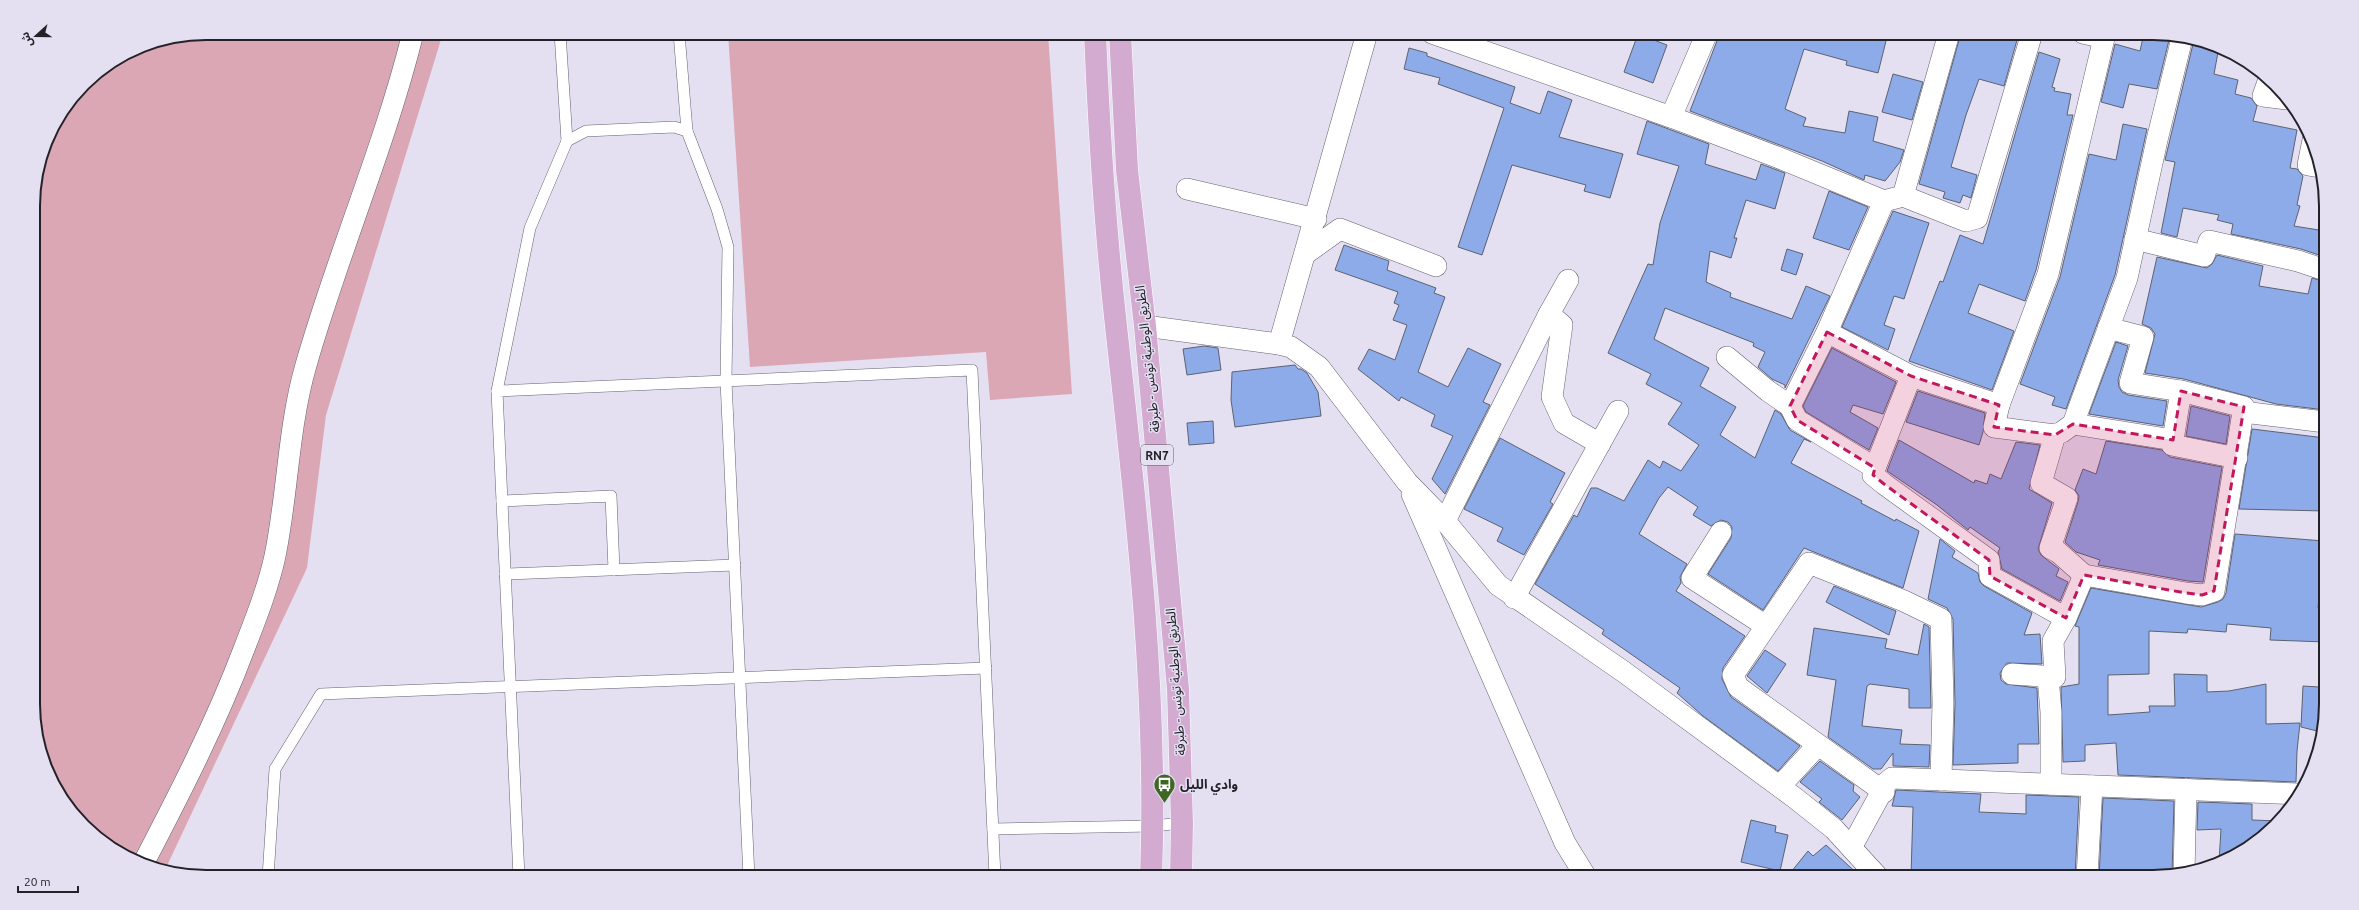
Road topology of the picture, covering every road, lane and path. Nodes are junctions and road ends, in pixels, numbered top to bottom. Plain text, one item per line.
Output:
1 (411, 40) edge
2 (561, 40) edge
3 (680, 40) edge
4 (1095, 40) edge
5 (1120, 40) edge
6 (1365, 40) edge
7 (1452, 40) edge
8 (1704, 40) edge
9 (1947, 40) edge
10 (2030, 40) edge
11 (2103, 40) edge
12 (2181, 42) edge
13 (2266, 85) edge
14 (2279, 98) edge
15 (1671, 117) junction
16 (687, 131) junction
17 (568, 140) junction
18 (2310, 154) edge
19 (2314, 166) edge
20 (1187, 188) dead end
21 (1893, 199) junction
22 (1316, 219) junction
23 (2135, 239) junction
24 (1305, 254) junction
25 (1436, 266) dead end
26 (2319, 268) edge
27 (1568, 280) dead end
28 (1549, 314) junction
29 (1145, 326) junction
30 (2108, 328) junction
31 (1827, 332) junction
32 (1280, 344) junction
33 (1726, 357) dead end
34 (1911, 376) junction
35 (726, 381) junction
36 (497, 391) junction
37 (2181, 391) junction
38 (1999, 405) junction
39 (1790, 406) junction
40 (1618, 411) dead end
41 (2243, 412) junction
42 (2319, 421) edge
43 (2073, 424) junction
44 (2055, 435) junction
45 (2173, 440) junction
46 (1600, 444) junction
47 (2237, 458) junction
48 (1874, 468) junction
49 (1407, 482) junction
50 (502, 501) junction
51 (1445, 521) junction
52 (1721, 532) dead end
53 (735, 564) junction
54 (614, 570) junction
55 (505, 574) junction
56 (2084, 575) junction
57 (1514, 598) junction
58 (2066, 618) junction
59 (1766, 626) junction
60 (986, 668) junction
61 (2012, 674) dead end
62 (740, 677) junction
63 (2048, 677) junction
64 (511, 687) junction
65 (1817, 746) junction
66 (1941, 780) junction
67 (2051, 784) junction
68 (1780, 786) junction
69 (2092, 786) junction
70 (2186, 789) junction
71 (1884, 792) junction
72 (2292, 794) edge
73 (1182, 823) junction
74 (1153, 826) junction
75 (993, 829) junction
76 (1852, 846) junction
77 (146, 858) edge
78 (2184, 867) edge
79 (268, 870) edge
80 (519, 870) edge
81 (749, 870) edge
82 (995, 870) edge
83 (1151, 870) edge
84 (1181, 870) edge
85 (1582, 870) edge
86 (1872, 870) edge
87 (2087, 870) edge

1 - 77 street
2 - 17 lane
3 - 16 lane
4 - 74 main road, الطريق الوطنية تونس - طبرقة / RN7
5 - 29 main road, الطريق الوطنية تونس - طبرقة / RN7
6 - 22 street
7 - 15 street
8 - 15 street
9 - 21 street
10 - 21 street
11 - 38 street
12 - 23 street
13 - 14 street
15 - 21 street
16 - 17 lane
16 - 35 lane
17 - 36 lane
18 - 19 street
20 - 22 street
21 - 31 street
22 - 24 street
23 - 26 street
23 - 30 street
24 - 25 street
24 - 32 street
27 - 28 street
28 - 46 street
28 - 51 street
29 - 32 street
29 - 73 main road, الطريق الوطنية تونس - طبرقة / RN7
30 - 37 street
30 - 43 street
31 - 34 street
31 - 39 street
32 - 49 street
33 - 39 street
34 - 38 street
34 - 48 street
35 - 36 lane
35 - 53 lane
35 - 60 lane
36 - 50 lane
37 - 41 street
37 - 45 street
38 - 44 street
39 - 48 street
40 - 46 street
41 - 42 street
41 - 47 street
43 - 44 street
43 - 45 street
44 - 56 street
45 - 47 street
46 - 57 street
47 - 56 street
48 - 58 street
49 - 51 street
49 - 85 street
50 - 54 lane
50 - 55 lane
51 - 57 street
52 - 59 street
53 - 54 lane
53 - 62 lane
54 - 55 lane
55 - 64 lane
56 - 58 street
57 - 68 street
58 - 63 street
59 - 65 street
59 - 66 street
60 - 62 lane
60 - 75 lane
61 - 63 street
62 - 64 lane
62 - 81 lane
63 - 67 street
64 - 79 lane
64 - 80 lane
65 - 68 street
65 - 71 street
66 - 67 street
66 - 71 street
67 - 69 street
68 - 76 street
69 - 70 street
69 - 87 street
70 - 72 street
70 - 78 street
71 - 76 street
73 - 74 lane
73 - 84 main road, الطريق الوطنية تونس - طبرقة / RN7
74 - 75 lane
74 - 83 main road, الطريق الوطنية تونس - طبرقة / RN7
75 - 82 lane
76 - 86 street

